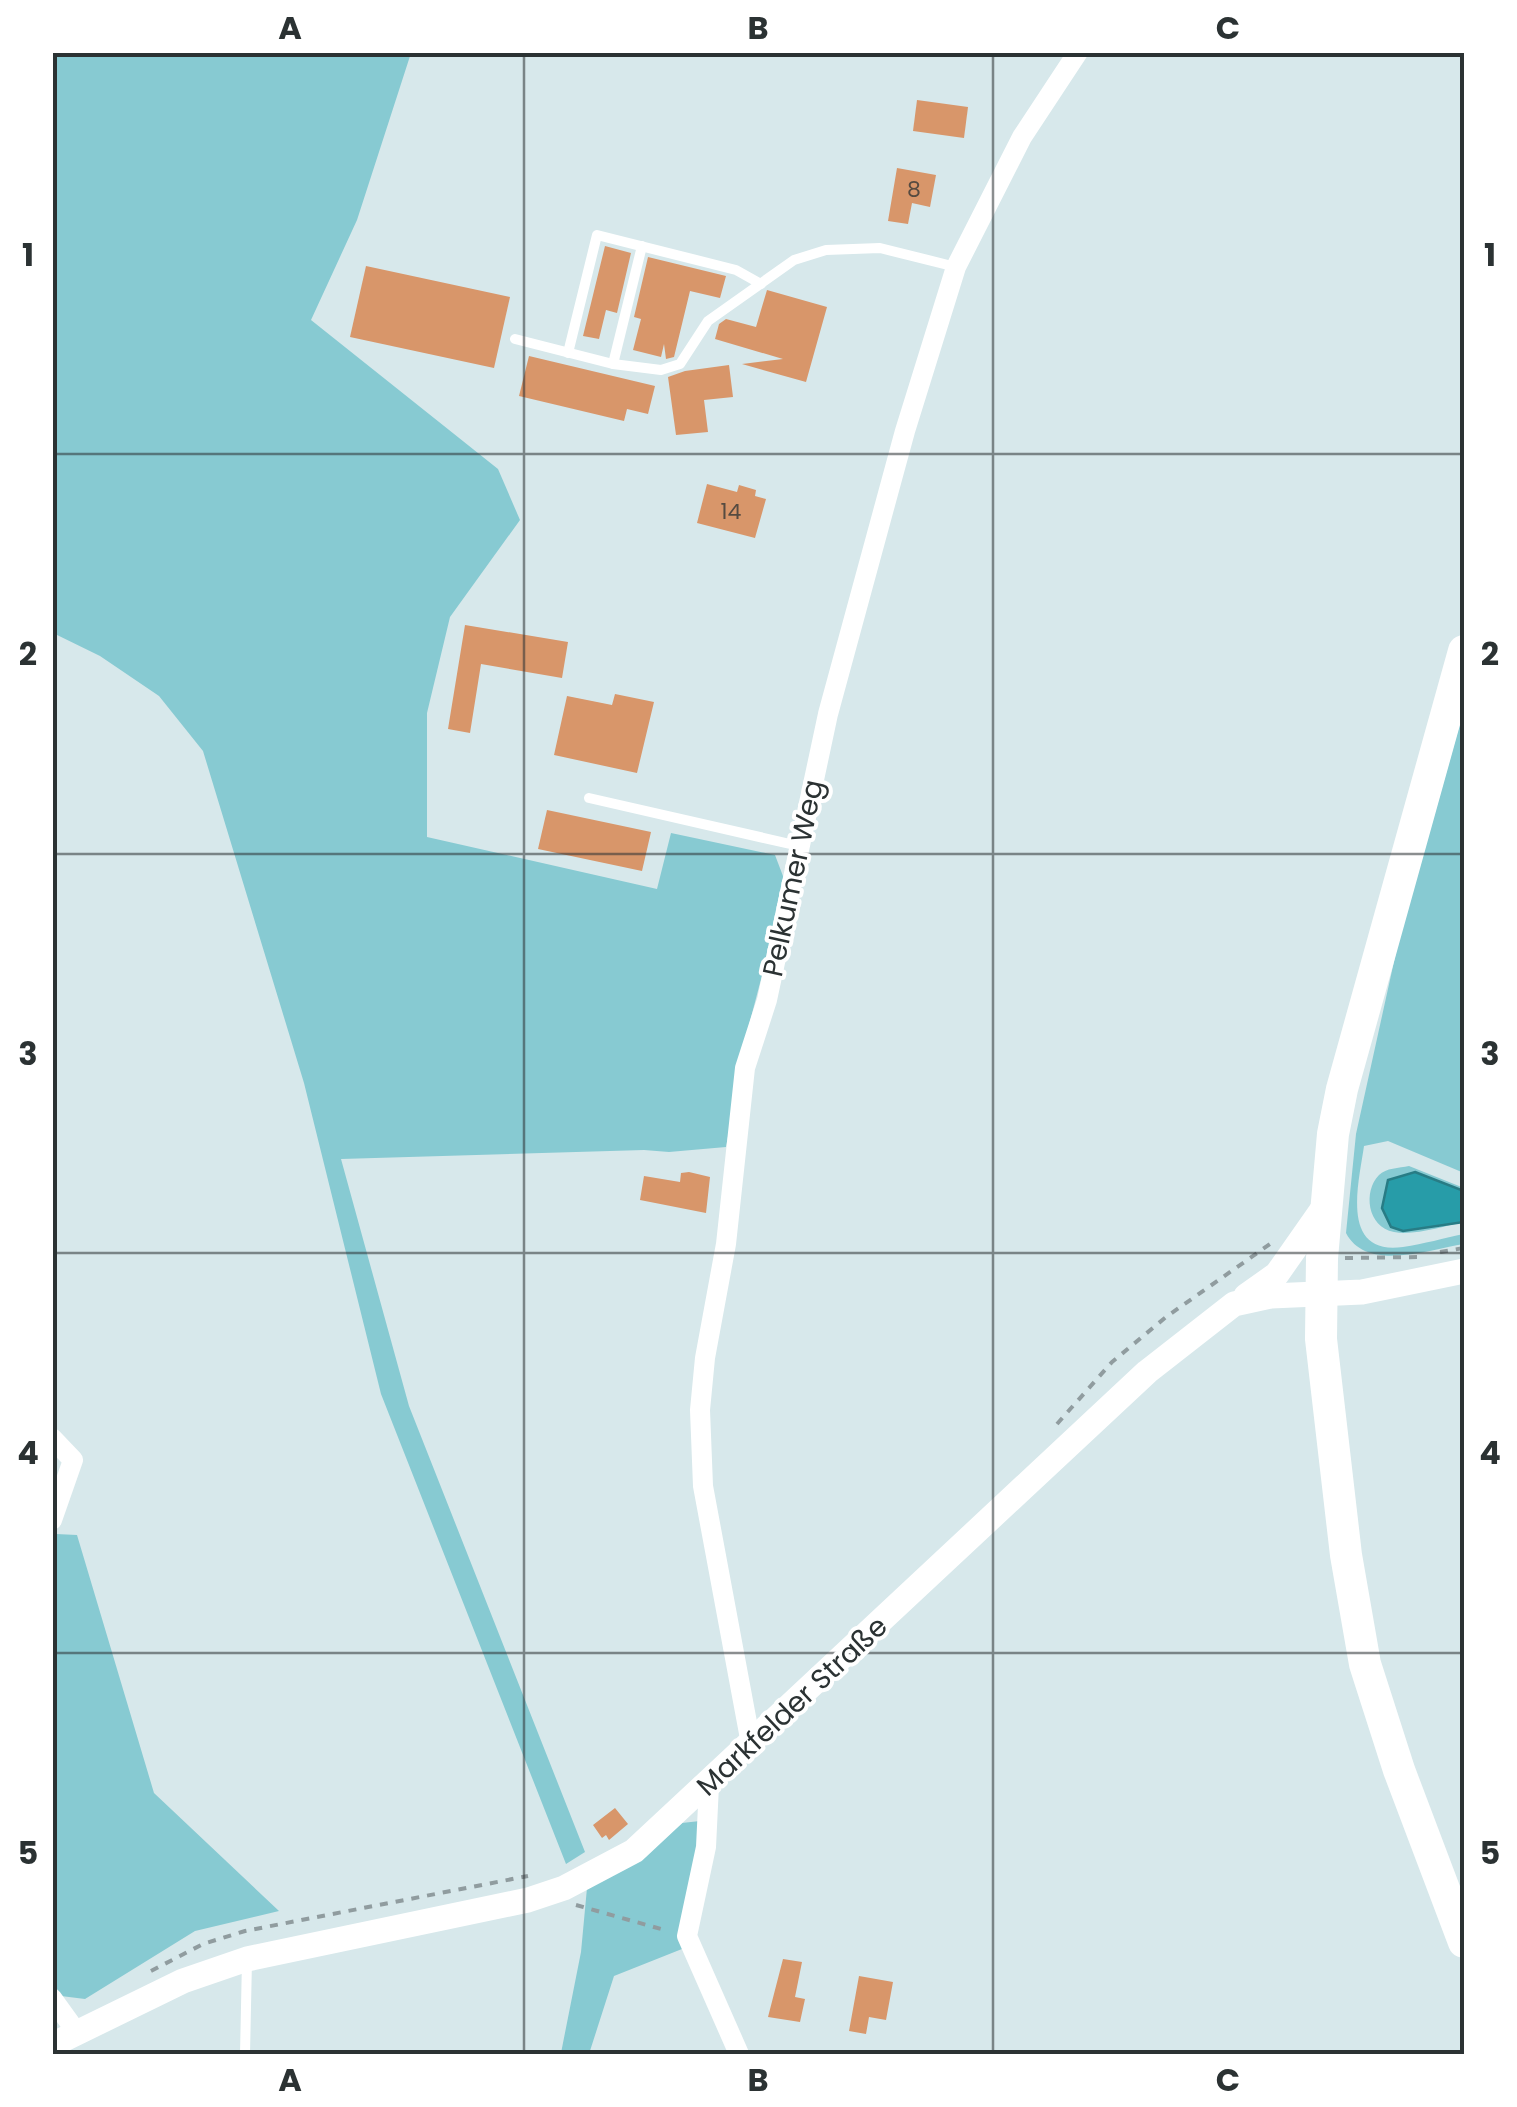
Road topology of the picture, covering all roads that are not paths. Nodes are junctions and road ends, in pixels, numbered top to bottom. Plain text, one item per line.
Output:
1 (1078, 52) edge
2 (642, 246) junction
3 (956, 268) junction
4 (761, 284) junction
5 (515, 339) dead end
6 (568, 352) junction
7 (613, 364) junction
8 (1464, 651) edge
9 (589, 798) dead end
10 (799, 846) junction
11 (1327, 1203) junction
12 (1464, 1271) edge
13 (1321, 1293) junction
14 (1234, 1304) junction
15 (52, 1438) edge
16 (52, 1520) edge
17 (751, 1744) junction
18 (709, 1785) junction
19 (1464, 1942) edge
20 (247, 1958) junction
21 (52, 1998) edge
22 (78, 2034) junction
23 (52, 2045) edge
24 (244, 2054) edge
25 (740, 2054) edge

1 - 3 street, Pelkumer Weg
2 - 4 lane
2 - 6 lane
2 - 7 lane
3 - 4 lane
3 - 10 street, Pelkumer Weg
4 - 7 lane
5 - 6 lane
6 - 7 lane
8 - 11 main road
9 - 10 lane
10 - 17 street, Pelkumer Weg
11 - 13 main road
11 - 14 street
12 - 13 street, Markfelder Straße
13 - 14 street, Markfelder Straße
13 - 19 main road
14 - 17 street, Markfelder Straße
15 - 16 street
17 - 18 street, Markfelder Straße
18 - 20 street, Markfelder Straße
18 - 25 street
20 - 22 street, Markfelder Straße
20 - 24 lane
21 - 22 street
22 - 23 street, Markfelder Straße

